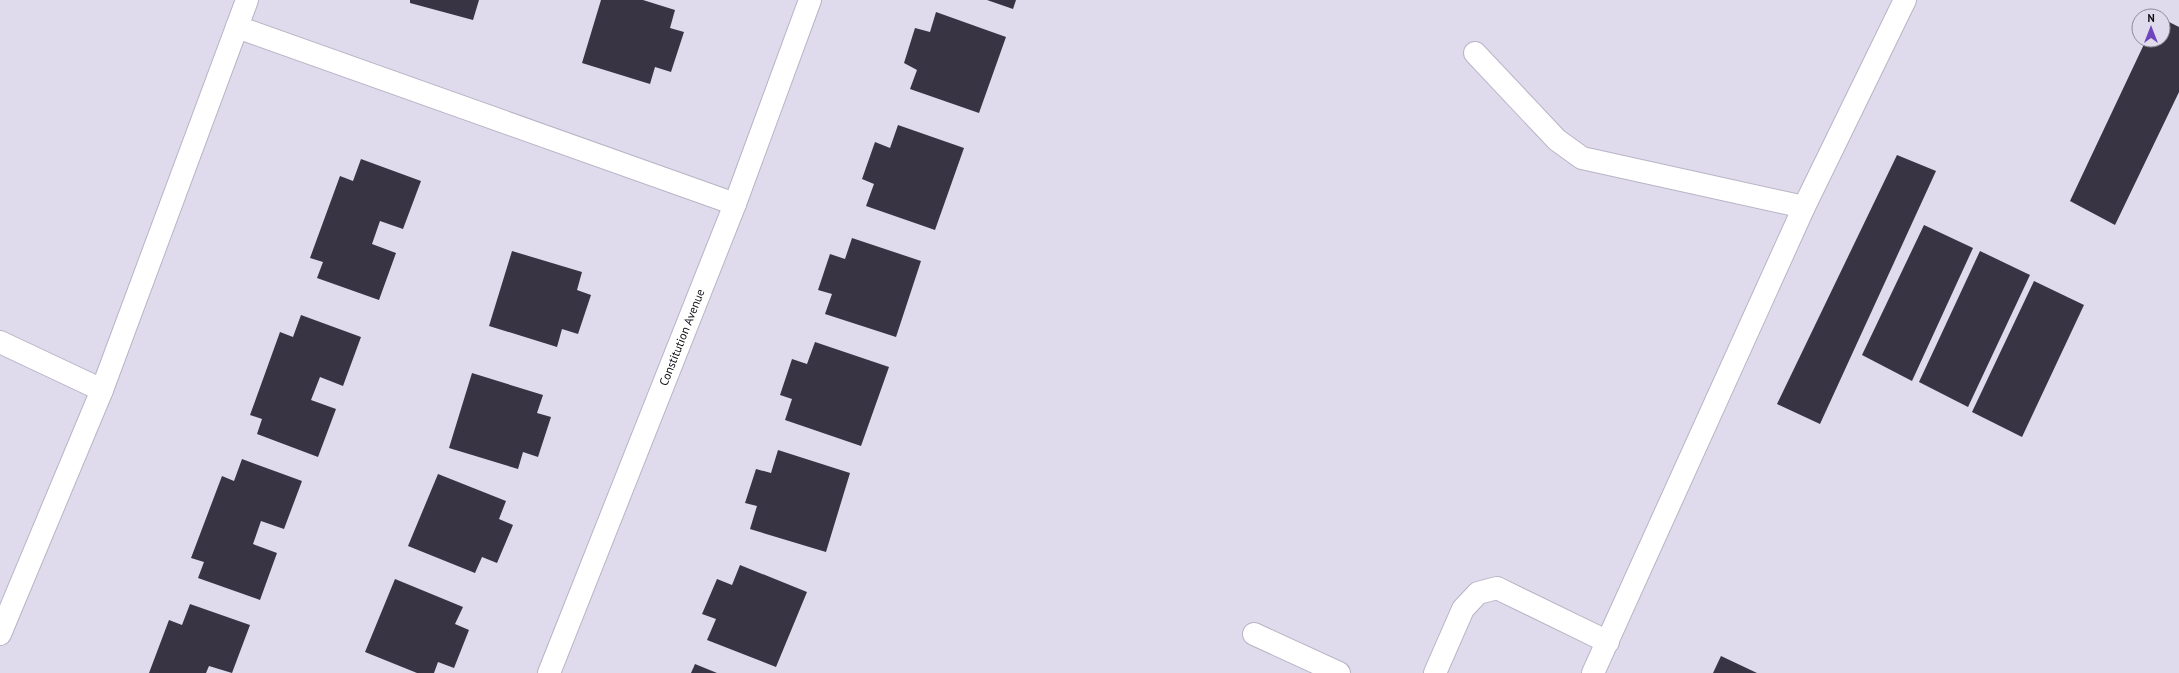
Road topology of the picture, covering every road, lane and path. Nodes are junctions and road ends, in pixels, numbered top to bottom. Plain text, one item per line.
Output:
1 (246, 0) edge
2 (810, 0) edge
3 (1905, 0) edge
4 (238, 27) junction
5 (1475, 53) dead end
6 (734, 204) junction
7 (1804, 207) junction
8 (0, 342) edge
9 (102, 390) junction
10 (0, 634) edge
11 (1254, 634) dead end
12 (1608, 642) junction
13 (549, 673) edge
14 (1338, 673) edge
15 (1435, 673) edge
16 (1593, 673) edge

1 - 4 street
2 - 6 street, Constitution Avenue
3 - 7 street
4 - 6 street
4 - 9 street
5 - 7 street
6 - 13 street, Constitution Avenue
7 - 12 street
8 - 9 street
9 - 10 street
11 - 14 street
12 - 15 street
12 - 16 street

